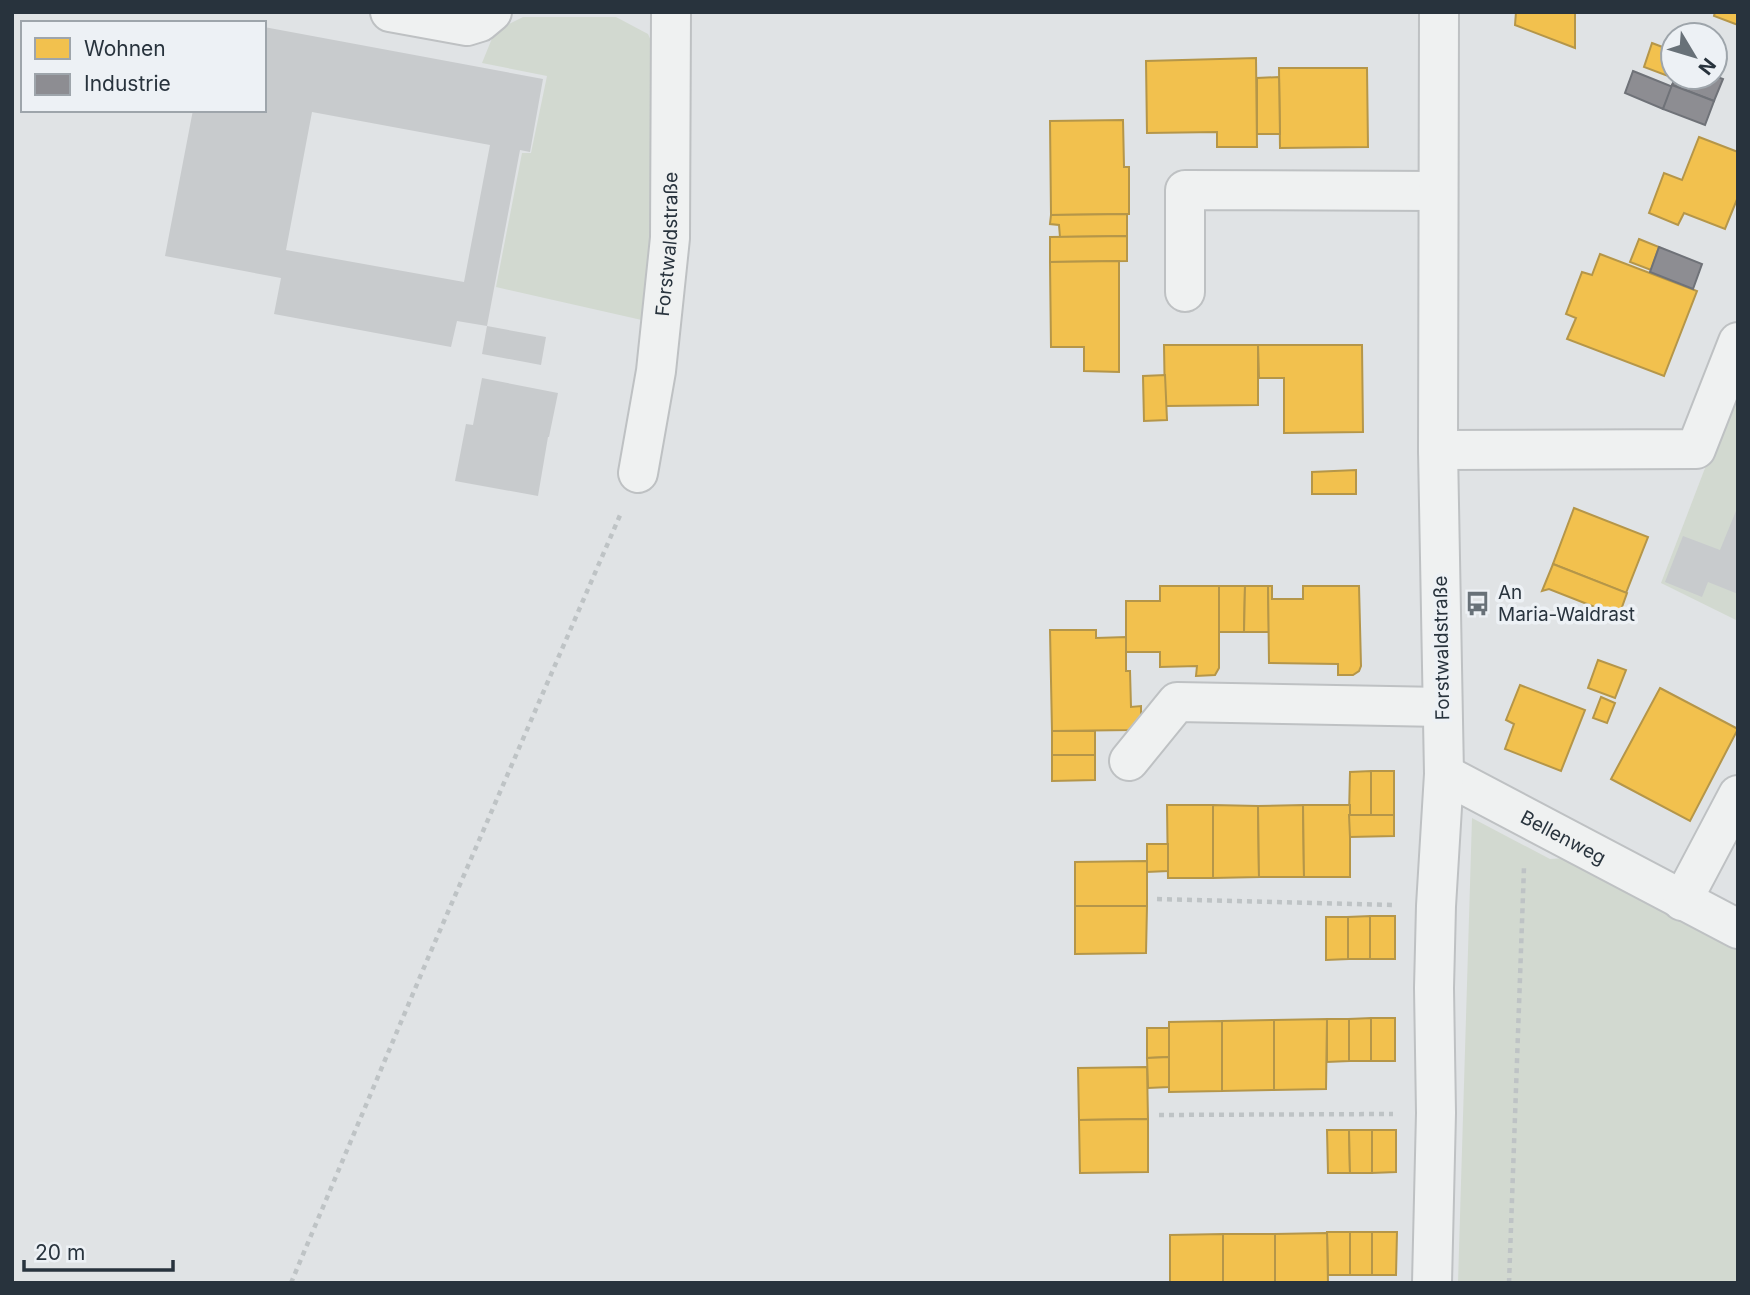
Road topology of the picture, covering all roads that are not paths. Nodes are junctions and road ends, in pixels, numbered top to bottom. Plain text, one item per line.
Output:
1 (390, 12) edge
2 (492, 12) edge
3 (671, 12) edge
4 (1439, 12) edge
5 (1438, 191) junction
6 (1185, 292) dead end
7 (1738, 342) edge
8 (1438, 450) junction
9 (638, 474) road end
10 (1442, 707) junction
11 (1129, 761) dead end
12 (1444, 774) junction
13 (1738, 795) edge
14 (1682, 901) junction
15 (1738, 929) edge
16 (1432, 1283) edge

1 - 2 street
3 - 9 street, Forstwaldstraße
4 - 5 street, Forstwaldstraße
5 - 6 street
5 - 8 street, Forstwaldstraße
7 - 8 street
8 - 10 street, Forstwaldstraße
10 - 11 street
10 - 12 street, Forstwaldstraße
12 - 14 street, Bellenweg
12 - 16 street, Forstwaldstraße
13 - 14 street
14 - 15 street, Bellenweg

